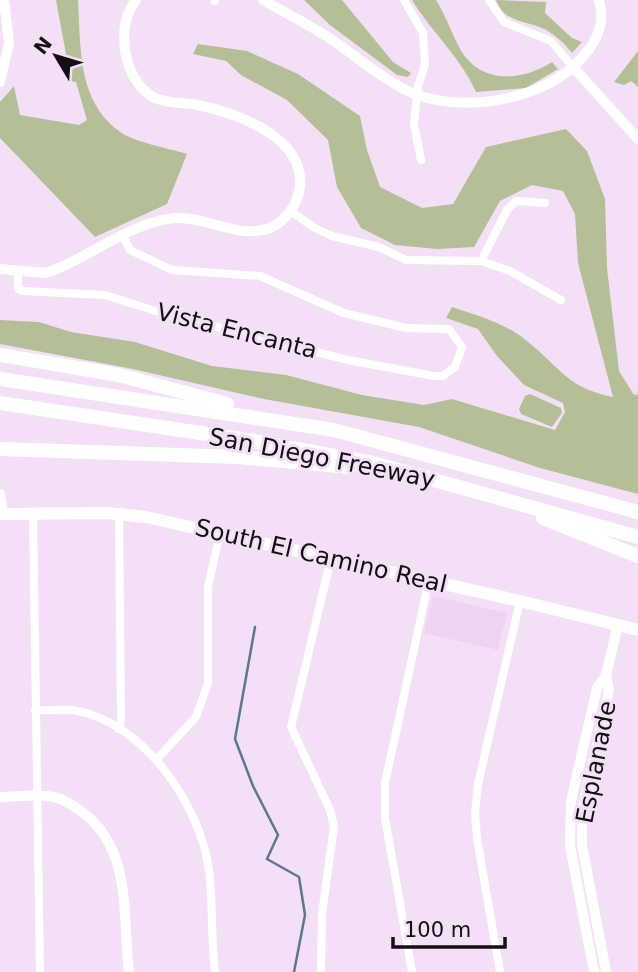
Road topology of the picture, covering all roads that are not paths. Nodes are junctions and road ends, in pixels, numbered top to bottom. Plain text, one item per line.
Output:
1 (4, 0) edge
2 (136, 0) edge
3 (263, 0) edge
4 (404, 0) edge
5 (489, 0) edge
6 (599, 0) edge
7 (573, 66) junction
8 (0, 82) edge
9 (417, 95) junction
10 (638, 139) edge
11 (421, 160) dead end
12 (545, 204) dead end
13 (291, 211) junction
14 (123, 236) junction
15 (481, 261) junction
16 (0, 269) edge
17 (18, 271) junction
18 (561, 300) dead end
19 (0, 355) edge
20 (0, 379) edge
21 (0, 403) edge
22 (292, 421) junction
23 (0, 449) edge
24 (411, 472) junction
25 (473, 491) junction
26 (0, 494) edge
27 (638, 512) edge
28 (1, 514) edge
29 (33, 514) junction
30 (119, 514) junction
31 (220, 533) junction
32 (638, 537) edge
33 (638, 556) edge
34 (331, 558) junction
35 (429, 580) junction
36 (520, 601) junction
37 (618, 625) junction
38 (638, 631) edge
39 (36, 710) junction
40 (118, 729) junction
41 (156, 760) junction
42 (0, 797) edge
43 (37, 797) junction
44 (576, 845) junction
45 (40, 972) edge
46 (129, 972) edge
47 (215, 972) edge
48 (321, 972) edge
49 (412, 972) edge
50 (500, 972) edge
51 (594, 972) edge
52 (606, 972) edge

1 - 8 street
2 - 13 street
3 - 9 street
4 - 9 street
5 - 7 street
6 - 7 street
7 - 9 street
7 - 10 street
9 - 11 street
12 - 15 street
13 - 14 street
13 - 15 street
14 - 17 street
14 - 17 street, Vista Encanta
15 - 18 street
16 - 17 street
19 - 22 highway
20 - 22 highway, San Diego Freeway
21 - 24 highway, San Diego Freeway
22 - 27 highway, San Diego Freeway
23 - 24 highway
24 - 25 highway, San Diego Freeway
25 - 32 highway, San Diego Freeway
25 - 33 highway
26 - 28 street
28 - 29 main road, South El Camino Real
29 - 30 main road, South El Camino Real
29 - 39 street
30 - 31 main road, South El Camino Real
30 - 40 street
31 - 34 main road, South El Camino Real
31 - 41 street
34 - 35 main road, South El Camino Real
34 - 48 street
35 - 36 main road, South El Camino Real
35 - 49 street
36 - 37 main road, South El Camino Real
36 - 50 street
37 - 38 main road, South El Camino Real
37 - 44 street, Esplanade
39 - 40 street
39 - 43 street
40 - 41 street
41 - 47 street
42 - 43 street
43 - 45 street
43 - 46 street
44 - 51 street, Esplanade
44 - 52 street, Esplanade

